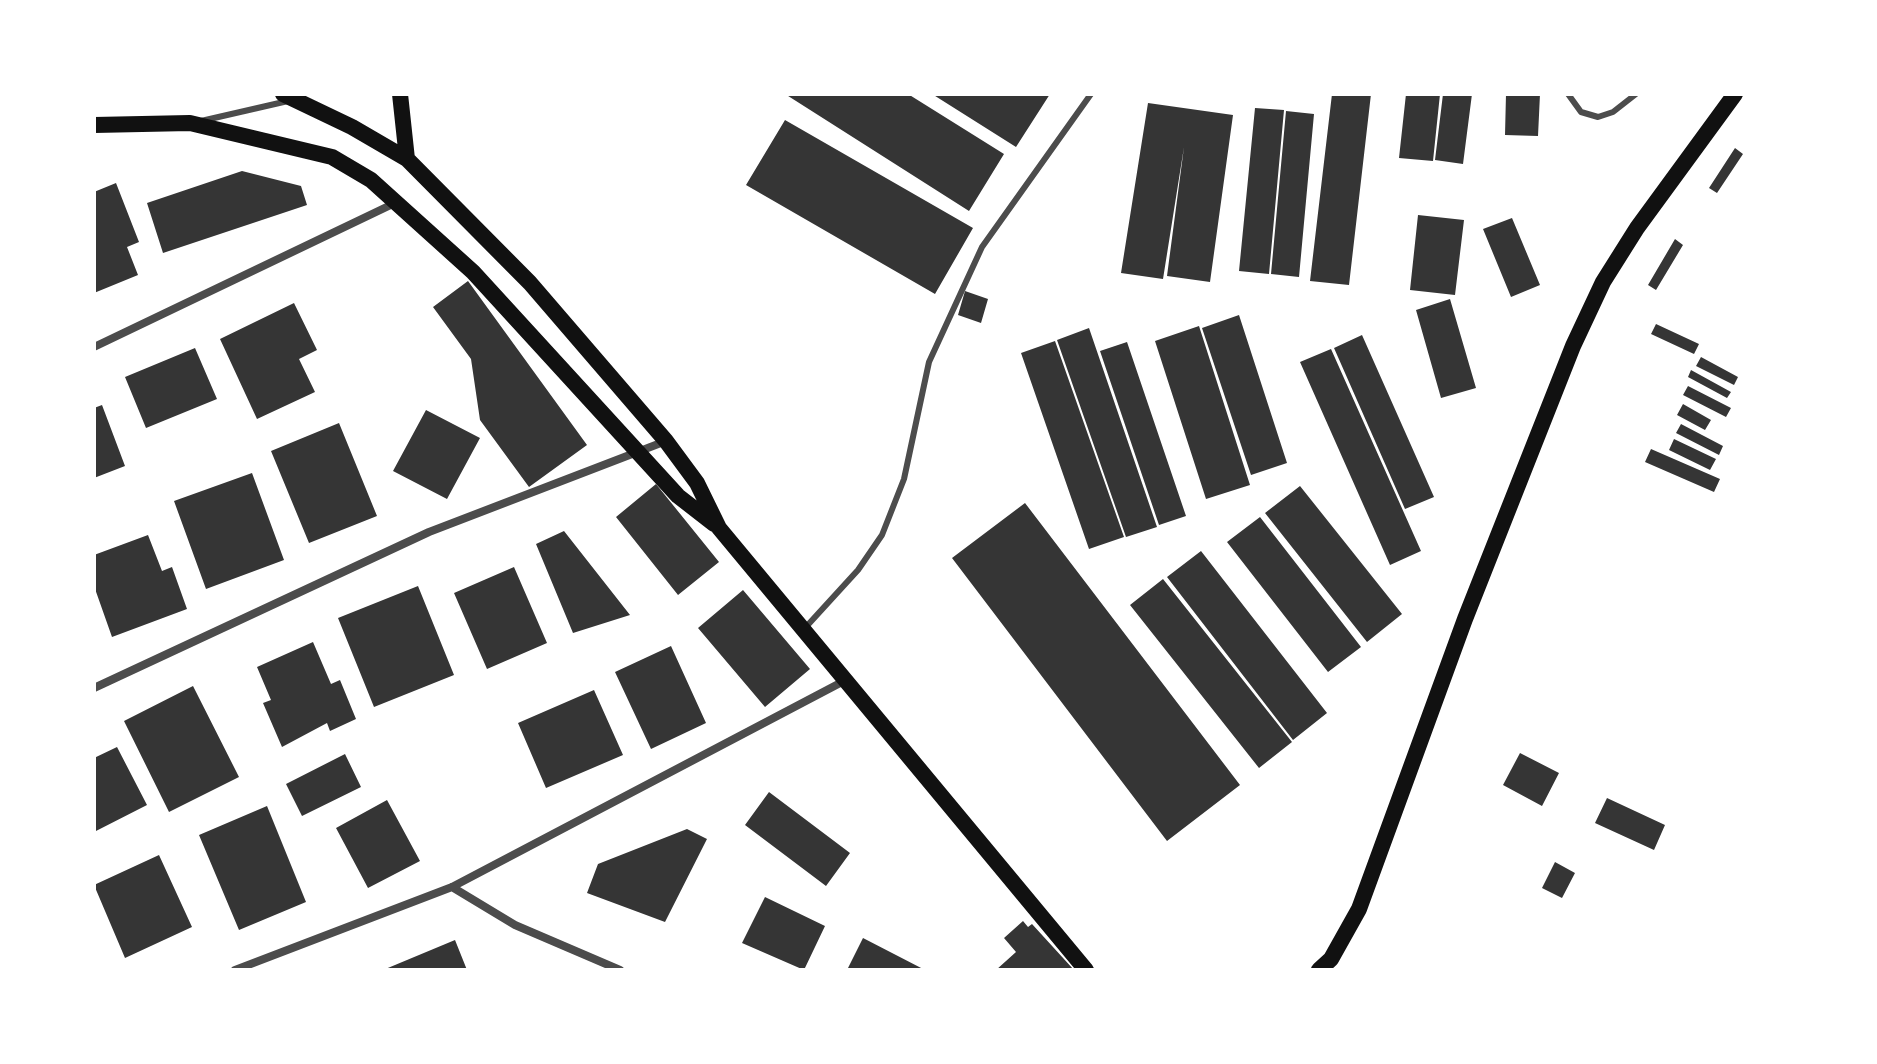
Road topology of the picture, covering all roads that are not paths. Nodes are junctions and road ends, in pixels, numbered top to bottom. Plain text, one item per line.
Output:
1 (400, 94) edge
2 (1091, 94) edge
3 (1568, 94) edge
4 (1636, 94) edge
5 (1735, 94) edge
6 (294, 96) edge
7 (190, 123) junction
8 (94, 125) edge
9 (407, 159) junction
10 (398, 202) junction
11 (94, 347) edge
12 (666, 441) junction
13 (641, 453) junction
14 (719, 528) junction
15 (803, 631) junction
16 (844, 681) junction
17 (94, 688) edge
18 (452, 887) junction
19 (235, 970) edge
20 (620, 970) edge
21 (1086, 970) edge
22 (1319, 970) edge

1 - 9 main road
2 - 15 lane
3 - 4 lane
5 - 22 main road
6 - 7 lane
6 - 9 main road
7 - 8 main road
7 - 10 main road
9 - 12 main road
10 - 11 street
10 - 13 main road
12 - 13 street
12 - 14 main road
13 - 14 main road
13 - 17 street
14 - 15 main road
15 - 16 main road
16 - 18 street
16 - 21 main road
18 - 19 street
18 - 20 street

